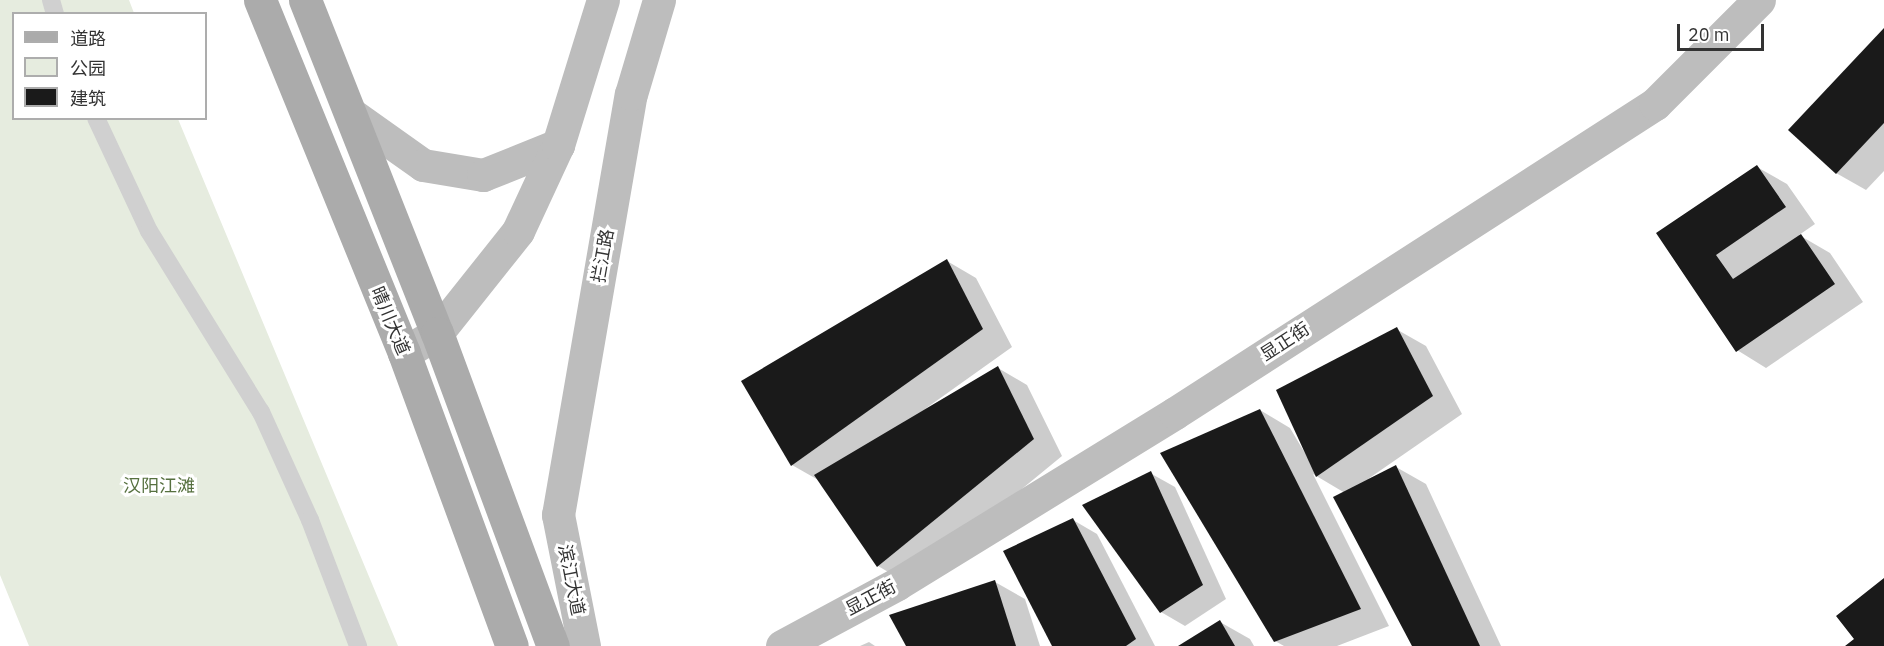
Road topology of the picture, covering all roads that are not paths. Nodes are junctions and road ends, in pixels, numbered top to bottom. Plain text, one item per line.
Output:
1 (260, 0) edge
2 (305, 0) edge
3 (603, 0) edge
4 (659, 0) edge
5 (1759, 0) edge
6 (351, 114) junction
7 (97, 120) edge
8 (558, 145) junction
9 (437, 333) junction
10 (404, 353) junction
11 (558, 515) joint
12 (358, 646) edge
13 (512, 646) edge
14 (553, 646) edge
15 (584, 646) edge
16 (782, 646) edge

1 - 10 main road, 晴川大道
2 - 6 main road
3 - 8 main road
4 - 11 main road, 拦江路
5 - 16 main road, 显正街
6 - 8 main road
6 - 9 main road
7 - 12 lane
8 - 9 main road
9 - 10 main road
9 - 14 main road
10 - 13 main road, 晴川大道
11 - 15 main road, 滨江大道

